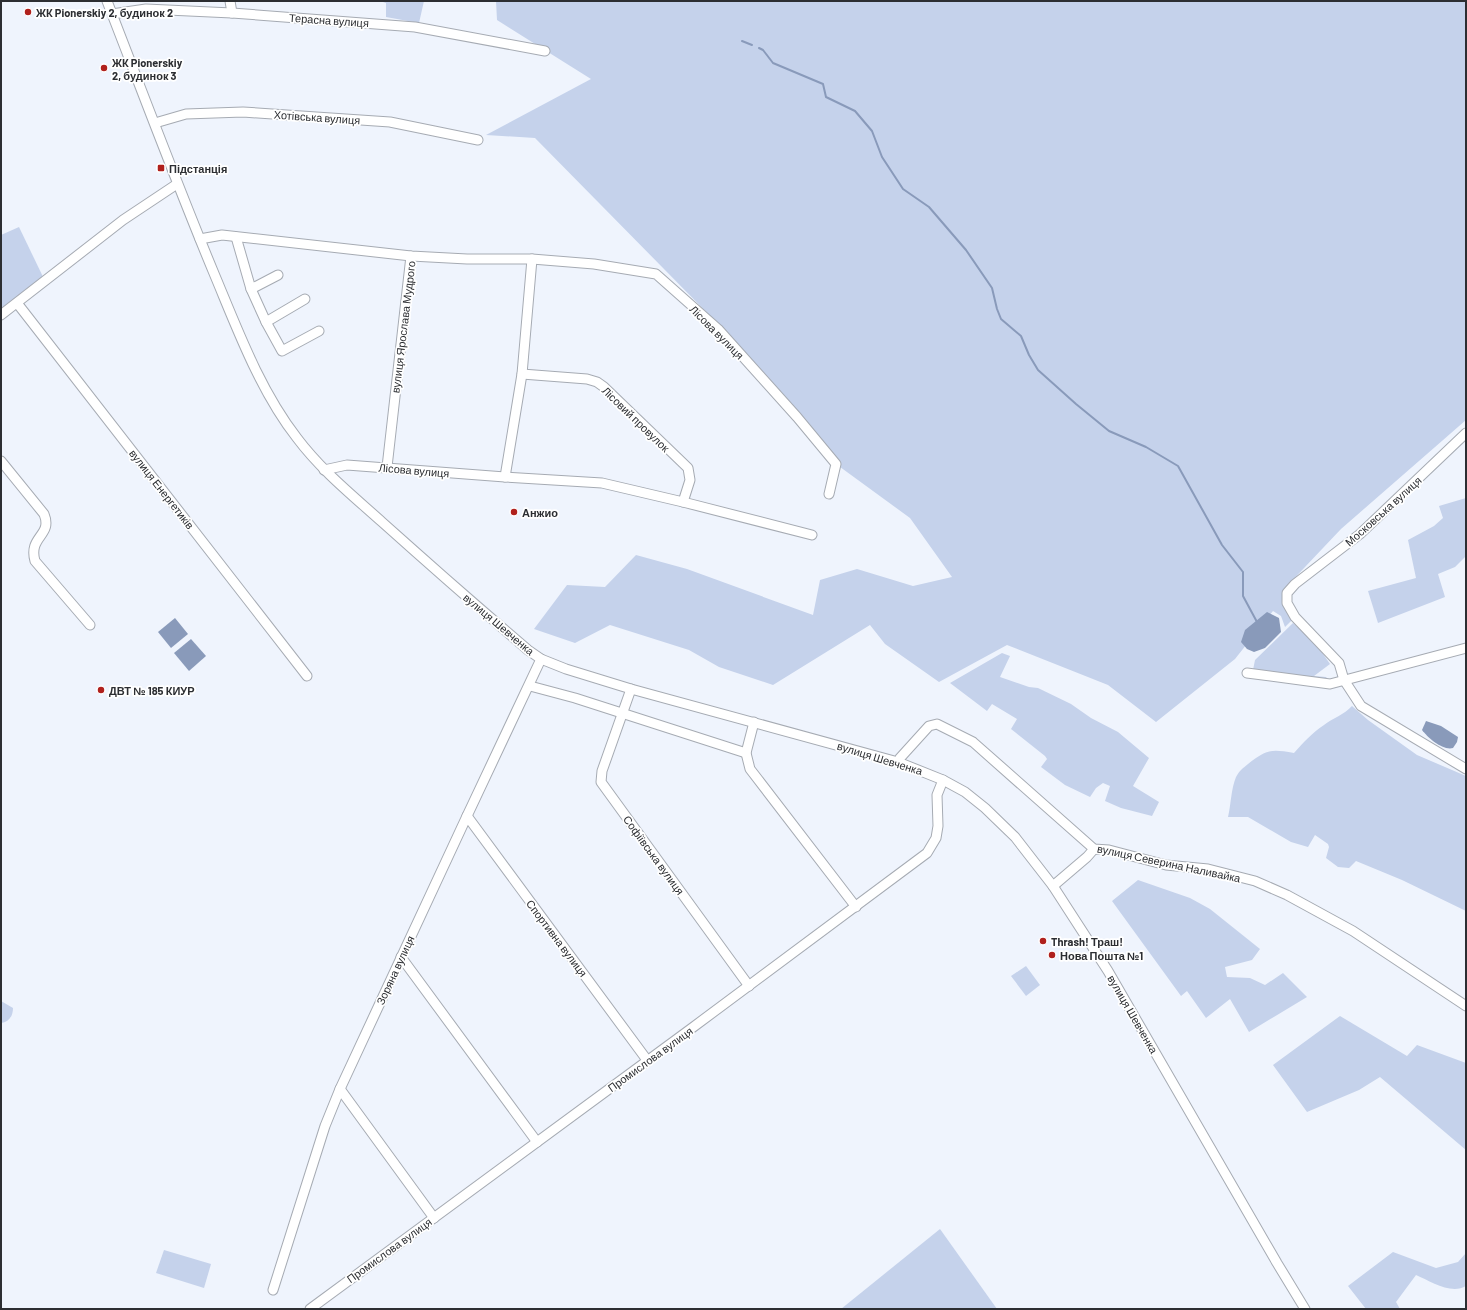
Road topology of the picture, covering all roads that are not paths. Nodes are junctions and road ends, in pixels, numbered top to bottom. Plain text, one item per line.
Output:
1 (107, 1) edge
2 (230, 1) edge
3 (145, 5) edge
4 (232, 13) junction
5 (112, 14) junction
6 (545, 51) dead end
7 (155, 123) junction
8 (478, 140) dead end
9 (177, 184) junction
10 (236, 237) junction
11 (200, 239) junction
12 (411, 256) junction
13 (532, 259) junction
14 (278, 275) dead end
15 (251, 290) junction
16 (304, 299) dead end
17 (17, 302) junction
18 (1, 315) edge
19 (266, 322) junction
20 (319, 331) dead end
21 (522, 374) junction
22 (1466, 433) edge
23 (1, 461) edge
24 (387, 467) junction
25 (324, 470) junction
26 (505, 477) junction
27 (829, 494) dead end
28 (683, 502) junction
29 (812, 535) dead end
30 (90, 625) dead end
31 (1466, 648) edge
32 (541, 659) junction
33 (1247, 673) dead end
34 (307, 676) dead end
35 (1344, 680) junction
36 (530, 686) junction
37 (631, 689) junction
38 (622, 714) junction
39 (754, 722) junction
40 (746, 753) junction
41 (898, 762) junction
42 (1466, 769) edge
43 (943, 780) junction
44 (467, 816) junction
45 (1094, 849) junction
46 (1053, 886) junction
47 (856, 907) junction
48 (401, 957) junction
49 (749, 986) junction
50 (1466, 1006) edge
51 (647, 1060) junction
52 (340, 1089) junction
53 (537, 1142) junction
54 (434, 1218) junction
55 (273, 1290) dead end
56 (310, 1309) edge
57 (1305, 1309) edge

1 - 5 street, вулиця Шевченка
2 - 4 street
3 - 4 street, Терасна вулиця
3 - 5 street, Терасна вулиця
4 - 6 street, Терасна вулиця
5 - 7 street, вулиця Шевченка
7 - 8 street, Хотівська вулиця
7 - 9 street, вулиця Шевченка
9 - 11 street, вулиця Шевченка
9 - 17 street
10 - 11 street, вулиця Ярослава Мудрого
10 - 12 street, вулиця Ярослава Мудрого
10 - 15 street
11 - 25 street, вулиця Шевченка
12 - 13 street, Лісова вулиця
12 - 24 street, вулиця Ярослава Мудрого
13 - 21 street
13 - 27 street, Лісова вулиця
14 - 15 street
15 - 19 street
16 - 19 street
17 - 18 street
17 - 34 street, вулиця Енергетиків
19 - 20 street
21 - 26 street
21 - 28 street, Лісовий провулок
22 - 35 street, Московська вулиця
23 - 30 street
24 - 25 street, Лісова вулиця
24 - 26 street, Лісова вулиця
25 - 32 street, вулиця Шевченка
26 - 28 street, Лісова вулиця
28 - 29 street, Лісова вулиця
31 - 35 street
32 - 36 street, Зоряна вулиця
32 - 37 street, вулиця Шевченка
33 - 35 street
35 - 42 street
36 - 38 street
36 - 44 street, Зоряна вулиця
37 - 38 street
37 - 39 street, вулиця Шевченка
38 - 40 street
38 - 49 street, Софіївська вулиця
39 - 40 street
39 - 41 street, вулиця Шевченка
40 - 47 street
41 - 43 street, вулиця Шевченка
41 - 45 street, вулиця Северина Наливайка
43 - 46 street, вулиця Шевченка
43 - 47 street, Промислова вулиця
44 - 48 street, Зоряна вулиця
44 - 51 street, Спортивна вулиця
45 - 46 street
45 - 50 street, вулиця Северина Наливайка
46 - 57 street, вулиця Шевченка
47 - 49 street, Промислова вулиця
48 - 52 street, Зоряна вулиця
48 - 53 street
49 - 51 street, Промислова вулиця
51 - 53 street, Промислова вулиця
52 - 54 street
52 - 55 street, Зоряна вулиця
53 - 54 street, Промислова вулиця
54 - 56 street, Промислова вулиця

